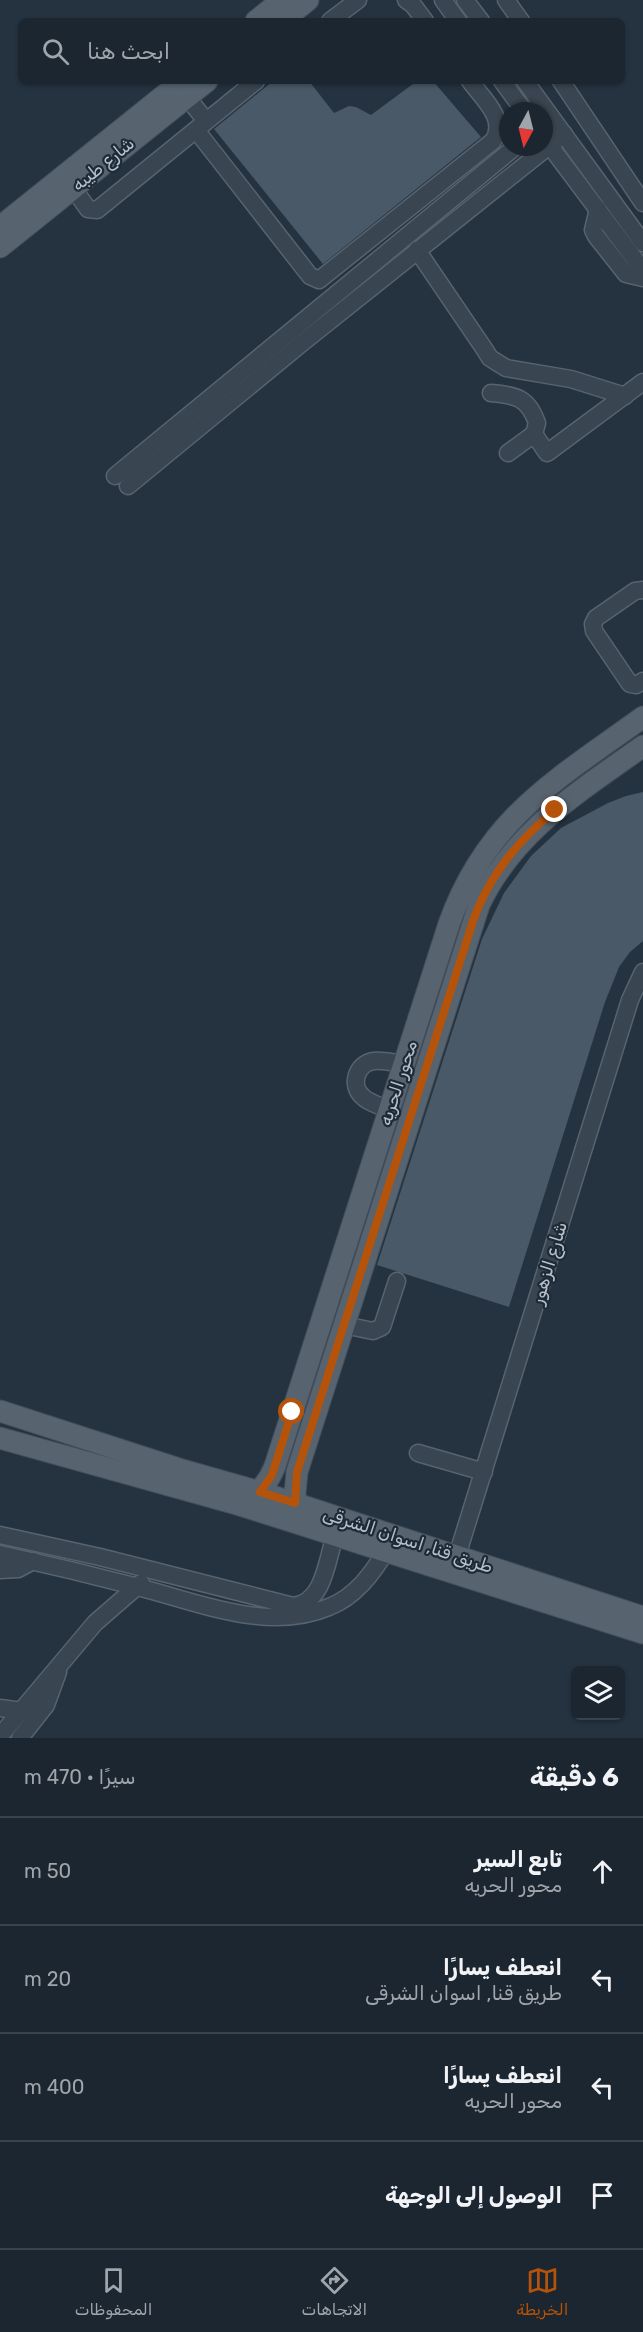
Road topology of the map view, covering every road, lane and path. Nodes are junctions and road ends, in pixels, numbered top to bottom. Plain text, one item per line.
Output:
1 (282, 0) edge
2 (308, 0) edge
3 (357, 0) edge
4 (406, 0) edge
5 (443, 0) edge
6 (465, 0) edge
7 (506, 0) edge
8 (260, 18) edge
9 (286, 18) edge
10 (334, 18) edge
11 (423, 18) edge
12 (456, 18) edge
13 (479, 18) edge
14 (518, 18) edge
15 (201, 84) edge
16 (252, 84) edge
17 (472, 84) edge
18 (504, 84) edge
19 (527, 84) edge
20 (563, 84) edge
21 (178, 95) edge
22 (517, 102) edge
23 (537, 102) edge
24 (553, 124) edge
25 (201, 126) junction
26 (564, 134) junction
27 (553, 139) edge
28 (553, 149) edge
29 (504, 156) edge
30 (529, 156) edge
31 (64, 189) junction
32 (643, 203) edge
33 (598, 209) junction
34 (0, 227) edge
35 (643, 243) edge
36 (0, 247) edge
37 (417, 250) junction
38 (643, 270) edge
39 (643, 278) edge
40 (643, 382) edge
41 (490, 393) dead end
42 (625, 396) junction
43 (534, 434) junction
44 (508, 453) dead end
45 (643, 590) edge
46 (643, 681) edge
47 (643, 717) edge
48 (643, 746) edge
49 (643, 972) edge
50 (403, 1064) junction
51 (389, 1110) junction
52 (397, 1281) dead end
53 (344, 1325) junction
54 (0, 1411) edge
55 (1, 1437) edge
56 (418, 1453) dead end
57 (484, 1472) junction
58 (260, 1492) junction
59 (240, 1505) junction
60 (296, 1513) junction
61 (0, 1535) edge
62 (335, 1535) junction
63 (386, 1551) junction
64 (0, 1554) edge
65 (457, 1556) junction
66 (33, 1561) junction
67 (0, 1570) edge
68 (156, 1572) junction
69 (136, 1586) junction
70 (292, 1611) junction
71 (643, 1617) edge
72 (643, 1633) edge
73 (60, 1666) junction
74 (0, 1708) edge
75 (22, 1711) junction
76 (0, 1736) edge
77 (20, 1738) edge

1 - 8 main road
2 - 9 main road
3 - 10 street
4 - 11 street
5 - 12 street
6 - 13 street
7 - 14 street
15 - 21 main road, شارع طيبه
16 - 25 street
17 - 25 street
18 - 22 street
19 - 23 street
20 - 32 street
21 - 25 street
21 - 31 main road, شارع طيبه
24 - 26 street
25 - 31 street
26 - 27 street
26 - 35 street
28 - 33 street
29 - 37 street
30 - 37 street
31 - 34 main road, شارع طيبه
31 - 36 main road, شارع طيبه
33 - 38 street
33 - 39 street
37 - 42 street
40 - 42 street
41 - 43 street
42 - 43 street
43 - 44 street
45 - 46 street
47 - 50 main road, محور الحريه
48 - 53 main road, محور الحريه
49 - 57 street, شارع الزهور
50 - 51 main road, محور الحريه
50 - 51 street
51 - 58 main road, محور الحريه
52 - 53 street
53 - 60 main road, محور الحريه
54 - 58 main road, طريق قنا, اسوان الشرقى
55 - 59 main road, طريق قنا, اسوان الشرقى
56 - 57 street
57 - 65 street, شارع الزهور
58 - 59 main road, محور الحريه
58 - 60 main road, طريق قنا, اسوان الشرقى
59 - 60 main road, طريق قنا, اسوان الشرقى
60 - 62 main road, طريق قنا, اسوان الشرقى
60 - 65 main road, طريق قنا, اسوان الشرقى
61 - 68 street
62 - 63 main road, طريق قنا, اسوان الشرقى
62 - 70 street
63 - 70 street
63 - 72 main road, طريق قنا, اسوان الشرقى
64 - 66 street
65 - 71 main road, طريق قنا, اسوان الشرقى
66 - 67 street
66 - 69 street
68 - 69 street
68 - 70 street
69 - 70 street
69 - 73 street
73 - 75 street
73 - 77 street
74 - 75 street
75 - 76 street

